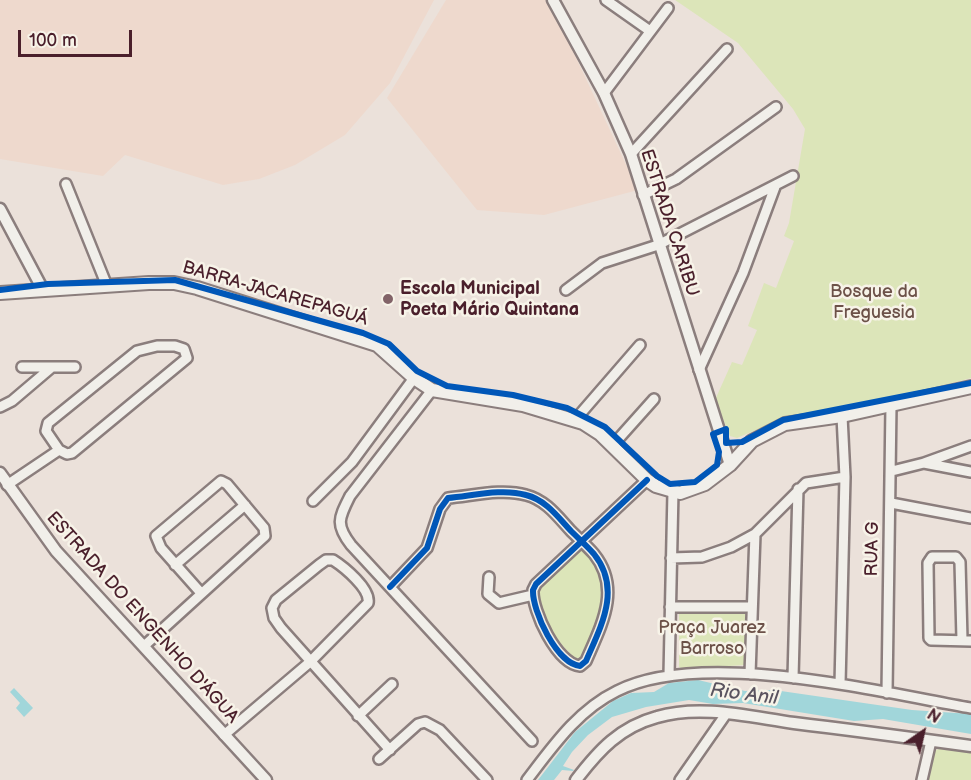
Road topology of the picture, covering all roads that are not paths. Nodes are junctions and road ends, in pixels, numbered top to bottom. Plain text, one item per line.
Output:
1 (555, 0) edge
2 (606, 0) edge
3 (668, 8) dead end
4 (650, 32) junction
5 (727, 49) dead end
6 (604, 93) junction
7 (776, 107) dead end
8 (631, 154) junction
9 (793, 176) dead end
10 (66, 184) dead end
11 (775, 188) junction
12 (644, 195) junction
13 (0, 209) edge
14 (658, 245) junction
15 (107, 286) junction
16 (43, 290) junction
17 (566, 290) dead end
18 (0, 293) edge
19 (640, 345) dead end
20 (22, 367) dead end
21 (52, 367) junction
22 (75, 367) dead end
23 (699, 370) junction
24 (414, 378) junction
25 (971, 387) edge
26 (432, 390) junction
27 (654, 399) dead end
28 (891, 405) junction
29 (0, 407) edge
30 (842, 416) junction
31 (575, 420) junction
32 (612, 446) junction
33 (971, 446) edge
34 (59, 450) junction
35 (924, 463) junction
36 (730, 465) junction
37 (892, 471) junction
38 (971, 472) edge
39 (0, 473) edge
40 (845, 477) junction
41 (647, 480) junction
42 (7, 485) junction
43 (798, 489) junction
44 (673, 491) junction
45 (314, 501) dead end
46 (891, 503) junction
47 (245, 505) junction
48 (971, 518) edge
49 (755, 534) junction
50 (581, 542) junction
51 (671, 558) junction
52 (176, 565) junction
53 (489, 577) dead end
54 (390, 587) junction
55 (201, 593) junction
56 (533, 595) junction
57 (670, 607) junction
58 (752, 607) junction
59 (967, 641) edge
60 (144, 646) junction
61 (310, 662) junction
62 (750, 674) junction
63 (669, 675) junction
64 (793, 678) junction
65 (392, 684) dead end
66 (840, 684) junction
67 (887, 693) junction
68 (971, 708) edge
69 (726, 714) junction
70 (358, 716) junction
71 (224, 735) junction
72 (532, 741) dead end
73 (931, 741) junction
74 (971, 746) edge
75 (390, 750) junction
76 (379, 759) dead end
77 (577, 779) edge
78 (266, 780) edge
79 (487, 780) edge
80 (527, 780) edge
81 (680, 780) edge
82 (922, 780) edge

1 - 6 street, ESTRADA CARIBU
2 - 4 street
3 - 4 street
4 - 6 street
5 - 8 street
6 - 8 street, ESTRADA CARIBU
7 - 12 street
8 - 12 street, ESTRADA CARIBU
9 - 11 street
10 - 15 street
11 - 14 street
11 - 23 street
12 - 14 street, ESTRADA CARIBU
13 - 16 street
14 - 17 street
14 - 23 street, ESTRADA CARIBU
15 - 16 main road
15 - 24 main road
16 - 18 main road
19 - 31 street
20 - 21 street
21 - 22 street
21 - 29 street
23 - 36 street, ESTRADA CARIBU
24 - 26 main road
24 - 45 street
25 - 28 main road
26 - 31 main road
26 - 54 street
27 - 32 street
28 - 30 main road
28 - 37 street, RUA G
30 - 36 main road
30 - 40 street
31 - 32 main road
32 - 41 main road
33 - 35 street
34 - 34 street
34 - 42 street
35 - 37 street
35 - 38 street
36 - 44 main road
37 - 46 street, RUA G
39 - 42 street, ESTRADA DO ENGENHO D'ÁGUA
40 - 43 street
40 - 66 street
41 - 44 main road
41 - 50 street
42 - 60 street, ESTRADA DO ENGENHO D'ÁGUA
43 - 49 street
43 - 64 street
44 - 51 street
46 - 48 street
46 - 67 street, RUA G
47 - 52 street
47 - 52 street
47 - 55 street
49 - 51 street
49 - 58 street
50 - 54 street
50 - 56 street
50 - 56 street
51 - 57 street
52 - 55 street
53 - 56 street
54 - 72 street
55 - 60 street
57 - 58 street
57 - 63 street
58 - 62 street
59 - 59 street
60 - 71 street, ESTRADA DO ENGENHO D'ÁGUA
61 - 61 street
61 - 70 street
61 - 71 street
62 - 63 street
62 - 64 street
63 - 80 street
64 - 66 street
65 - 70 street
66 - 67 street
67 - 68 street
69 - 73 street
69 - 77 street
69 - 81 street
70 - 75 street
71 - 78 street, ESTRADA DO ENGENHO D'ÁGUA
73 - 74 street
73 - 82 street
75 - 76 street
75 - 79 street

